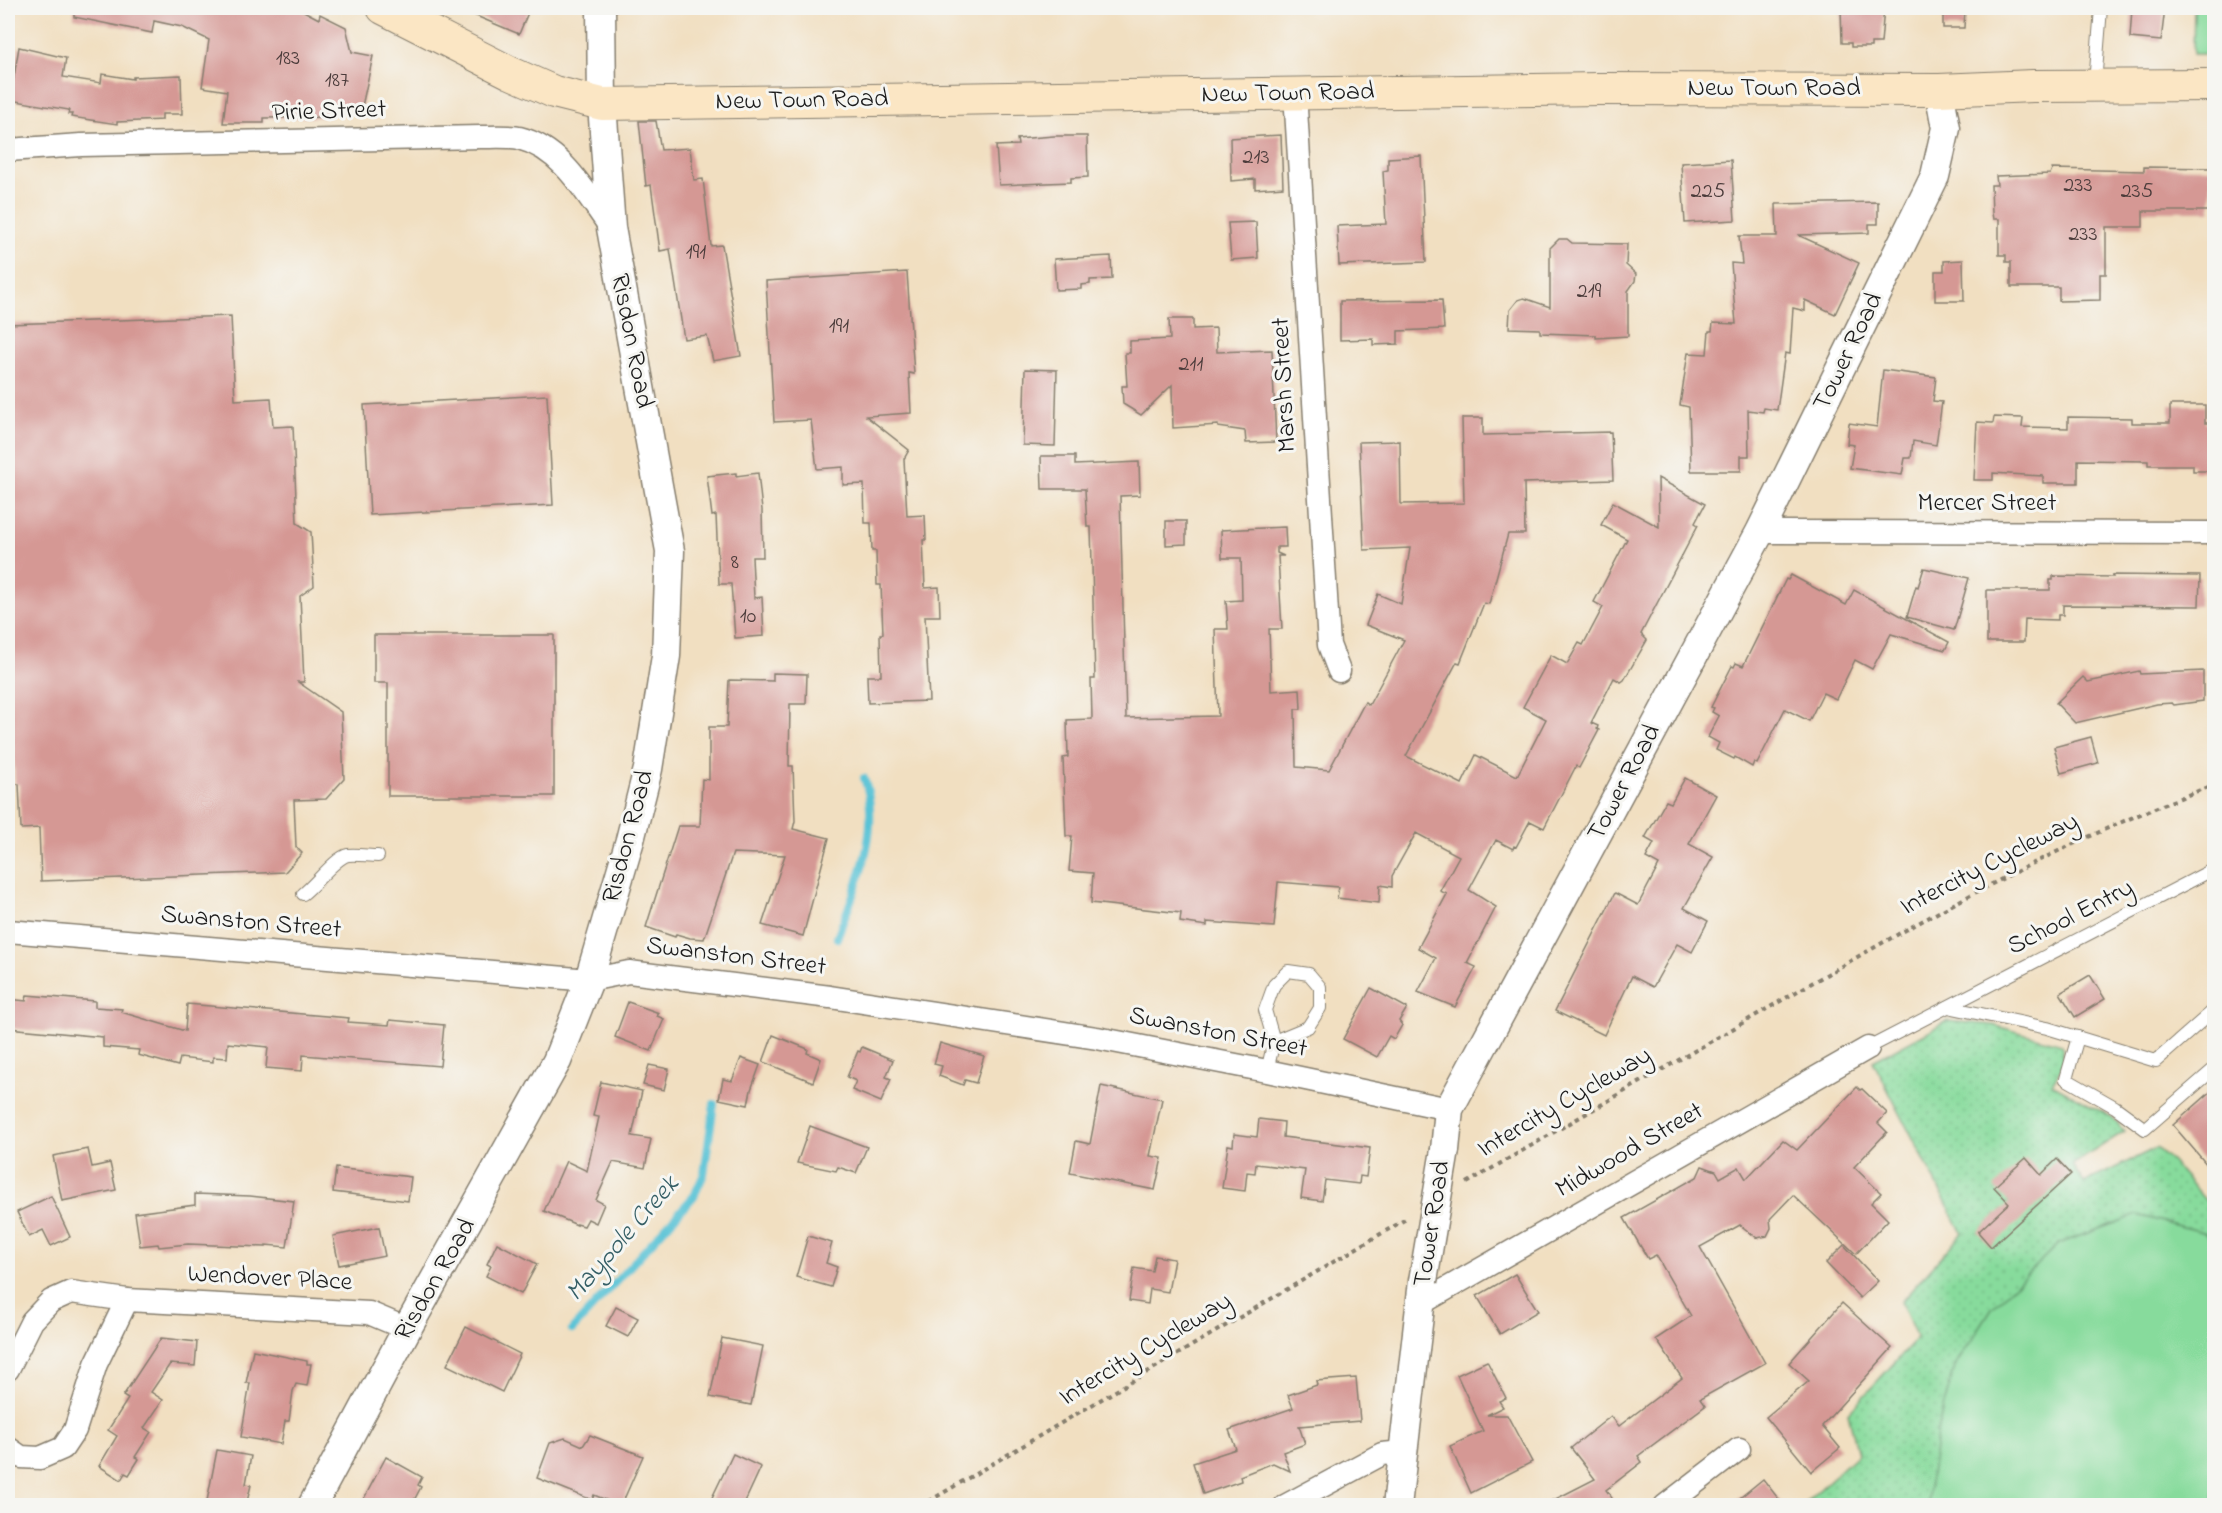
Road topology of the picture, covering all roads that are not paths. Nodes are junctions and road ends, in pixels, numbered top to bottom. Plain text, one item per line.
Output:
1 (383, 8) edge
2 (601, 8) edge
3 (2101, 8) edge
4 (2214, 85) edge
5 (2095, 86) junction
6 (1939, 90) junction
7 (1295, 93) junction
8 (602, 104) junction
9 (8, 150) edge
10 (611, 228) junction
11 (1760, 532) junction
12 (2214, 533) edge
13 (1339, 671) dead end
14 (378, 856) dead end
15 (2214, 869) edge
16 (303, 894) dead end
17 (8, 931) edge
18 (589, 980) junction
19 (1947, 1006) junction
20 (2214, 1010) edge
21 (2078, 1037) junction
22 (1274, 1041) junction
23 (1868, 1048) joint
24 (2214, 1069) edge
25 (1267, 1071) junction
26 (1449, 1109) junction
27 (1422, 1292) junction
28 (127, 1300) junction
29 (407, 1329) junction
30 (8, 1369) edge
31 (8, 1448) edge
32 (1739, 1449) dead end
33 (1403, 1452) junction
34 (312, 1506) edge
35 (1286, 1506) edge
36 (1397, 1506) edge
37 (1665, 1506) edge

1 - 8 main road, New Town Road
2 - 8 street, Risdon Road
3 - 5 lane
4 - 5 main road, New Town Road
5 - 6 main road, New Town Road
6 - 7 main road, New Town Road
6 - 11 street, Tower Road
7 - 8 main road, New Town Road
7 - 13 street, Marsh Street
8 - 10 street, Risdon Road
9 - 10 street, Pirie Street
10 - 18 street, Risdon Road
11 - 12 street, Mercer Street
11 - 26 street, Tower Road
14 - 16 lane
15 - 19 lane, School Entry
17 - 18 street, Swanston Street
18 - 25 street, Swanston Street
18 - 29 street, Risdon Road
19 - 21 lane
19 - 23 lane, School Entry
20 - 21 lane
21 - 24 lane
22 - 22 lane
22 - 25 lane
23 - 27 street, Midwood Street
25 - 26 street, Swanston Street
26 - 27 street, Tower Road, bridge
27 - 33 street, Tower Road
28 - 29 street, Wendover Place
28 - 30 street, Wendover Place
28 - 31 street
29 - 34 street, Risdon Road
32 - 37 street
33 - 35 street
33 - 36 street, Tower Road

